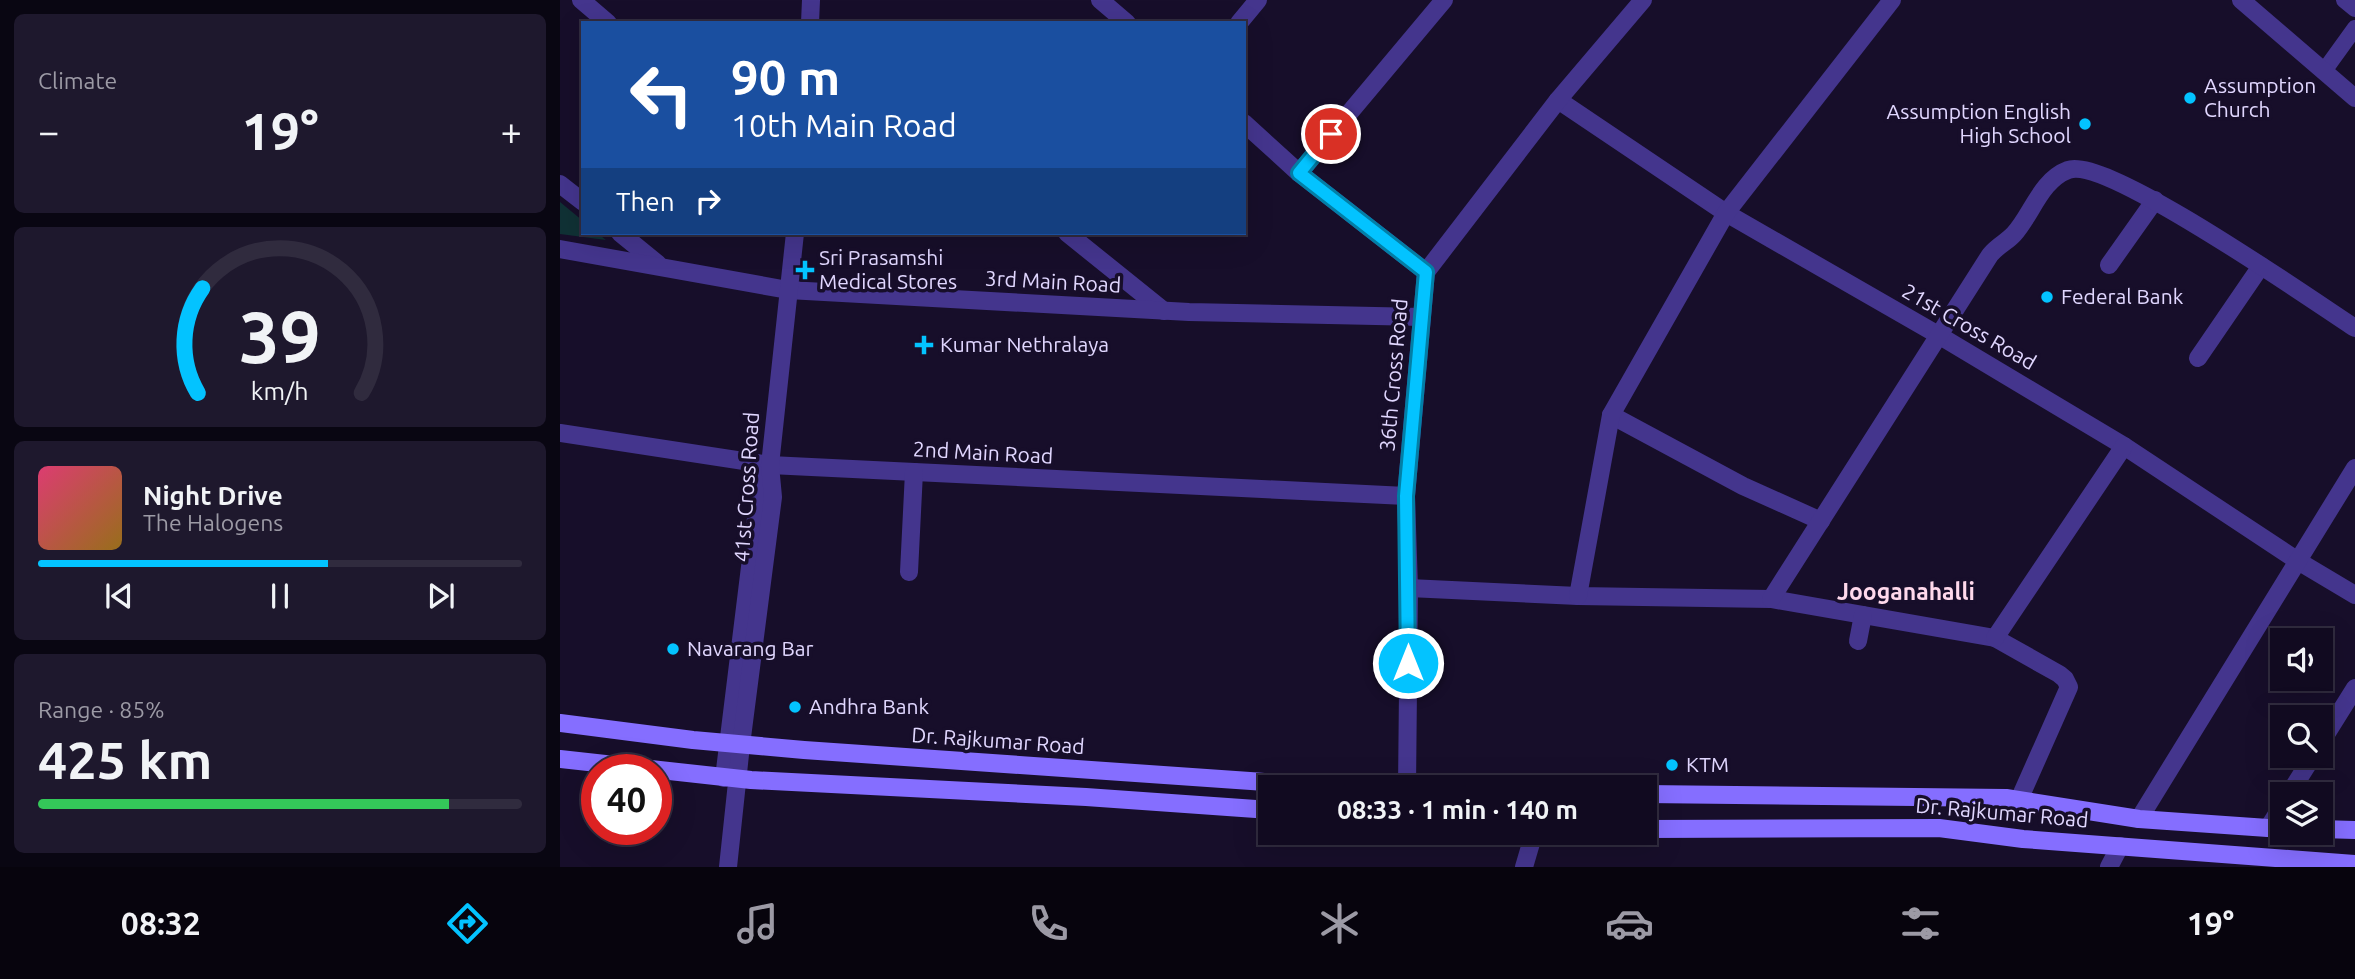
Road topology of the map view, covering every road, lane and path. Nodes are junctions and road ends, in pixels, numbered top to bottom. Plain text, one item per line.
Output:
1 (581, 0) edge
2 (811, 0) edge
3 (1100, 0) edge
4 (1258, 0) edge
5 (1444, 0) edge
6 (1643, 0) edge
7 (1892, 0) edge
8 (2241, 0) edge
9 (2344, 0) edge
10 (2355, 9) edge
11 (606, 21) edge
12 (810, 21) edge
13 (1125, 21) edge
14 (1241, 21) edge
15 (2355, 28) edge
16 (2324, 71) junction
17 (2355, 98) edge
18 (1558, 100) junction
19 (1246, 126) edge
20 (1299, 173) junction
21 (560, 184) edge
22 (581, 200) edge
23 (2155, 200) junction
24 (1726, 213) junction
25 (622, 235) edge
26 (795, 235) edge
27 (1069, 235) edge
28 (560, 249) edge
29 (2109, 265) dead end
30 (2261, 266) junction
31 (661, 267) junction
32 (1426, 272) junction
33 (788, 290) junction
34 (1164, 311) junction
35 (1422, 317) junction
36 (2355, 328) edge
37 (1940, 336) junction
38 (2198, 358) dead end
39 (1611, 415) junction
40 (560, 433) edge
41 (2124, 446) junction
42 (770, 465) junction
43 (2355, 468) edge
44 (914, 472) junction
45 (1406, 496) junction
46 (1821, 521) junction
47 (2298, 561) junction
48 (909, 572) dead end
49 (1409, 588) junction
50 (2355, 595) edge
51 (1578, 596) junction
52 (1771, 599) junction
53 (1863, 615) junction
54 (1995, 638) junction
55 (1858, 641) dead end
56 (2355, 688) edge
57 (560, 723) edge
58 (2333, 723) edge
59 (734, 744) junction
60 (560, 759) edge
61 (1407, 775) edge
62 (731, 778) junction
63 (1258, 781) edge
64 (1657, 794) edge
65 (2019, 800) junction
66 (1258, 809) edge
67 (2140, 819) junction
68 (1657, 829) edge
69 (2270, 829) edge
70 (2333, 829) edge
71 (2355, 830) edge
72 (1530, 845) edge
73 (2120, 846) junction
74 (2355, 864) edge
75 (728, 867) edge
76 (1524, 867) edge
77 (2109, 867) edge

1 - 11 street
2 - 12 street
3 - 13 street
4 - 14 street
5 - 20 street
6 - 18 street, 36th Cross Road
7 - 24 street
8 - 16 street
9 - 10 lane
15 - 16 lane
16 - 17 street
18 - 24 street, 21st Cross Road
18 - 32 street, 36th Cross Road
19 - 20 street
20 - 32 street
21 - 22 street
23 - 29 street
23 - 30 street
23 - 37 street
24 - 37 street, 21st Cross Road
24 - 39 street
25 - 31 street
26 - 33 street, 41st Cross Road
27 - 34 street
28 - 31 street, 3rd Main Road
30 - 36 street
30 - 38 street
31 - 33 street, 3rd Main Road
32 - 35 street, 36th Cross Road
33 - 34 street, 3rd Main Road
33 - 42 street, 41st Cross Road
34 - 35 street, 3rd Main Road
35 - 45 street, 36th Cross Road
37 - 41 street, 21st Cross Road
37 - 46 street
39 - 46 street
39 - 51 street
40 - 42 street, 2nd Main Road
41 - 47 street, 21st Cross Road
41 - 54 street
42 - 44 street, 2nd Main Road
42 - 59 street, 41st Cross Road
43 - 47 street
44 - 45 street, 2nd Main Road
44 - 48 street
45 - 49 street, 36th Cross Road
46 - 52 street
47 - 50 street, 21st Cross Road
47 - 67 street
49 - 51 street
49 - 61 street, 36th Cross Road
51 - 52 street
52 - 53 street
53 - 54 street
53 - 55 street
54 - 65 street
56 - 58 street
57 - 59 main road, Dr. Rajkumar Road
59 - 62 street
59 - 63 main road, Dr. Rajkumar Road
60 - 62 main road
62 - 66 main road
62 - 75 street
64 - 65 main road, Dr. Rajkumar Road
65 - 67 main road, Dr. Rajkumar Road
67 - 69 main road, Dr. Rajkumar Road
68 - 73 main road, Dr. Rajkumar Road
70 - 71 main road
72 - 76 street
73 - 74 main road, Dr. Rajkumar Road
73 - 77 street

